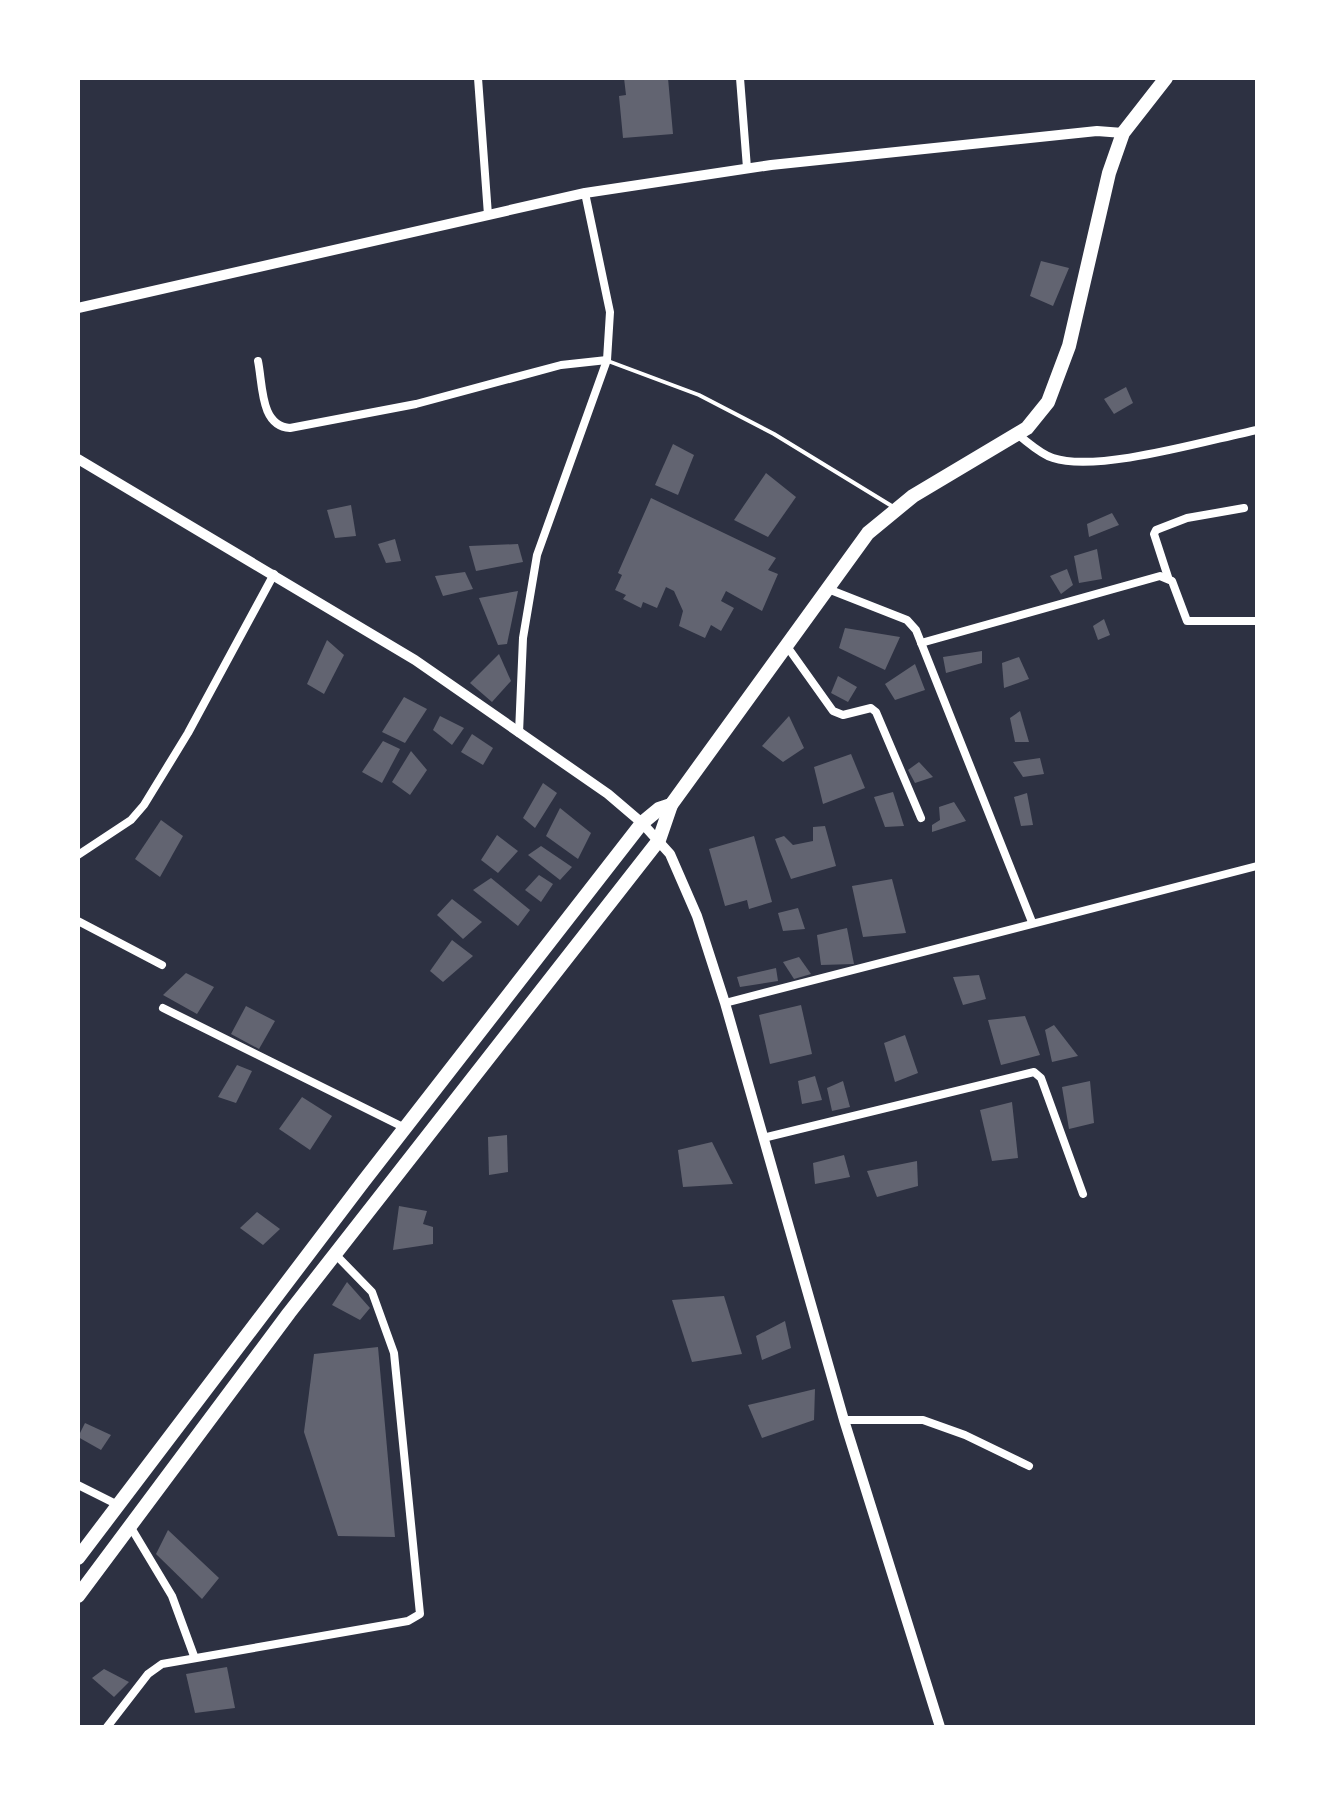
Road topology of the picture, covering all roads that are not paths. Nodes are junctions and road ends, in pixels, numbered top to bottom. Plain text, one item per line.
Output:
1 (478, 78) edge
2 (740, 78) edge
3 (1166, 78) edge
4 (1123, 133) junction
5 (747, 168) junction
6 (585, 193) junction
7 (488, 215) junction
8 (78, 308) edge
9 (607, 360) junction
10 (258, 361) dead end
11 (1257, 430) edge
12 (1017, 434) junction
13 (78, 459) edge
14 (1244, 508) dead end
15 (897, 510) junction
16 (274, 574) junction
17 (1168, 577) junction
18 (828, 589) junction
19 (1257, 621) edge
20 (921, 643) junction
21 (786, 645) junction
22 (519, 733) junction
23 (671, 805) junction
24 (921, 818) dead end
25 (642, 823) junction
26 (659, 840) junction
27 (78, 855) edge
28 (1257, 866) edge
29 (78, 921) edge
30 (1032, 922) junction
31 (162, 965) dead end
32 (725, 1003) junction
33 (163, 1008) dead end
34 (405, 1128) junction
35 (763, 1138) junction
36 (1083, 1194) dead end
37 (335, 1254) junction
38 (844, 1420) junction
39 (1029, 1466) dead end
40 (78, 1485) edge
41 (118, 1505) junction
42 (130, 1526) junction
43 (78, 1558) edge
44 (78, 1596) edge
45 (194, 1656) junction
46 (107, 1727) edge
47 (940, 1727) edge

1 - 7 street
2 - 5 street
3 - 4 main road
4 - 5 street
4 - 12 main road
5 - 6 street
6 - 7 street
6 - 9 street
7 - 8 street
9 - 10 street
9 - 15 lane
9 - 22 street
11 - 12 street
12 - 15 main road
13 - 16 street
14 - 17 street
15 - 18 main road
16 - 22 street
16 - 27 street
17 - 19 street
17 - 20 street
18 - 20 street
18 - 21 main road
20 - 30 street
21 - 23 main road
21 - 24 street
22 - 25 street
23 - 25 main road
23 - 26 main road
25 - 26 street
25 - 34 main road
26 - 32 street
26 - 37 main road
28 - 30 street
29 - 31 street
30 - 32 street
32 - 35 street
33 - 34 street
34 - 41 main road
35 - 36 street
35 - 38 street
37 - 42 main road
37 - 45 street
38 - 39 street
38 - 47 street
40 - 41 street
41 - 43 main road
42 - 44 main road
42 - 45 street
45 - 46 street

